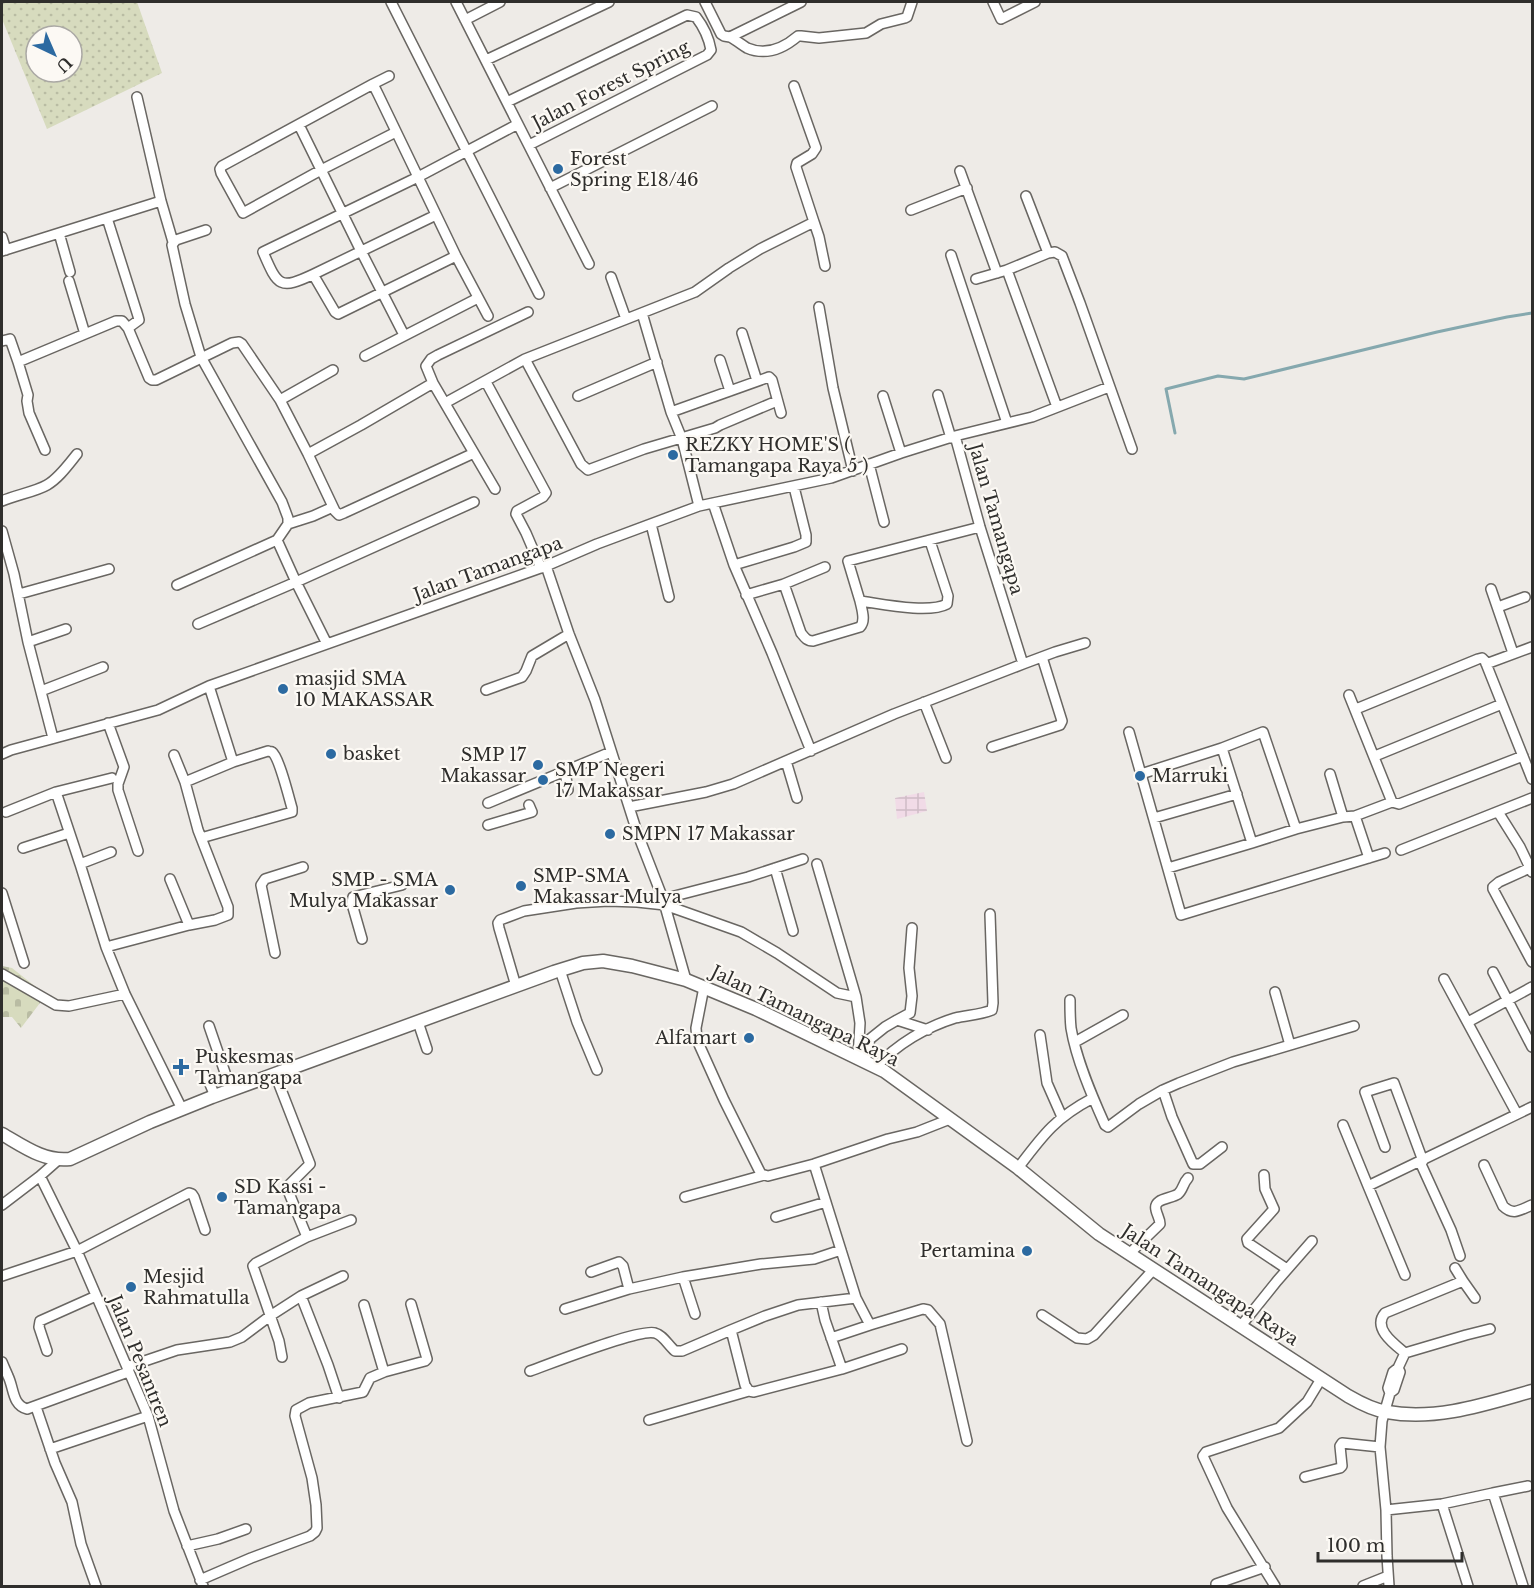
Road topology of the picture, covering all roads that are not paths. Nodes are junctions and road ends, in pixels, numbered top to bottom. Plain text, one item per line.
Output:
1 (391, 2) edge
2 (456, 2) edge
3 (500, 2) edge
4 (609, 2) edge
5 (705, 2) edge
6 (801, 2) edge
7 (912, 2) edge
8 (993, 2) edge
9 (1035, 2) edge
10 (465, 20) junction
11 (730, 37) junction
12 (486, 60) junction
13 (389, 76) dead end
14 (373, 84) junction
15 (794, 86) dead end
16 (137, 97) dead end
17 (507, 102) junction
18 (712, 106) dead end
19 (299, 124) junction
20 (518, 124) junction
21 (396, 132) junction
22 (528, 145) junction
23 (467, 152) junction
24 (321, 170) junction
25 (960, 171) dead end
26 (418, 177) junction
27 (550, 188) junction
28 (967, 188) junction
29 (1026, 196) dead end
30 (161, 201) junction
31 (911, 210) dead end
32 (343, 213) junction
33 (436, 215) junction
34 (107, 218) junction
35 (814, 222) junction
36 (206, 230) dead end
37 (59, 233) junction
38 (2, 237) edge
39 (172, 242) junction
40 (4, 250) edge
41 (361, 251) junction
42 (1048, 253) junction
43 (951, 255) dead end
44 (456, 256) junction
45 (589, 264) dead end
46 (825, 266) dead end
47 (1007, 270) junction
48 (997, 273) junction
49 (314, 274) junction
50 (611, 277) dead end
51 (976, 279) dead end
52 (382, 292) junction
53 (539, 294) dead end
54 (478, 297) junction
55 (819, 307) dead end
56 (528, 312) dead end
57 (642, 313) junction
58 (488, 316) dead end
59 (626, 319) junction
60 (128, 328) junction
61 (742, 333) dead end
62 (85, 334) junction
63 (404, 335) junction
64 (2, 341) edge
65 (364, 356) dead end
66 (201, 357) junction
67 (525, 359) junction
68 (720, 360) dead end
69 (18, 362) junction
70 (657, 362) junction
71 (333, 370) dead end
72 (757, 381) junction
73 (486, 382) junction
74 (433, 383) junction
75 (1109, 387) junction
76 (730, 391) junction
77 (938, 395) dead end
78 (578, 396) dead end
79 (883, 396) dead end
80 (280, 400) junction
81 (777, 401) junction
82 (445, 403) junction
83 (1057, 407) junction
84 (672, 412) junction
85 (781, 413) dead end
86 (1007, 423) junction
87 (953, 437) junction
88 (682, 439) junction
89 (1132, 449) dead end
90 (45, 450) dead end
91 (474, 453) junction
92 (901, 453) junction
93 (76, 454) dead end
94 (308, 454) junction
95 (869, 464) junction
96 (853, 471) junction
97 (794, 487) junction
98 (495, 489) dead end
99 (2, 501) edge
100 (474, 502) dead end
101 (713, 503) junction
102 (699, 506) junction
103 (333, 507) junction
104 (884, 522) dead end
105 (288, 524) junction
106 (651, 524) junction
107 (980, 527) junction
108 (2, 531) edge
109 (277, 540) junction
110 (930, 541) junction
111 (734, 565) junction
112 (543, 567) junction
113 (825, 567) dead end
114 (109, 569) dead end
115 (296, 582) junction
116 (784, 584) junction
117 (177, 585) dead end
118 (1491, 589) dead end
119 (19, 594) junction
120 (746, 595) junction
121 (669, 597) dead end
122 (1525, 597) dead end
123 (860, 601) junction
124 (1498, 607) junction
125 (198, 624) dead end
126 (66, 629) dead end
127 (569, 634) junction
128 (28, 642) junction
129 (1084, 643) dead end
130 (327, 644) junction
131 (1533, 647) edge
132 (1514, 653) junction
133 (1042, 657) junction
134 (1023, 664) junction
135 (1486, 664) junction
136 (103, 667) dead end
137 (208, 686) junction
138 (486, 690) dead end
139 (42, 691) junction
140 (1349, 695) dead end
141 (924, 702) junction
142 (1502, 704) junction
143 (1356, 709) junction
144 (108, 723) junction
145 (1129, 732) dead end
146 (53, 738) junction
147 (992, 747) dead end
148 (1222, 748) junction
149 (811, 751) junction
150 (611, 752) junction
151 (2, 754) edge
152 (174, 755) dead end
153 (1375, 756) junction
154 (1523, 756) junction
155 (946, 758) dead end
156 (786, 761) junction
157 (233, 762) junction
158 (565, 771) junction
159 (1141, 774) junction
160 (1330, 774) dead end
161 (112, 778) dead end
162 (1533, 778) edge
163 (185, 782) junction
164 (568, 790) dead end
165 (56, 792) junction
166 (1237, 794) junction
167 (797, 798) dead end
168 (1533, 798) edge
169 (1392, 802) junction
170 (488, 803) dead end
171 (529, 805) dead end
172 (629, 807) junction
173 (6, 812) dead end
174 (1498, 812) junction
175 (1354, 816) junction
176 (1343, 817) junction
177 (1154, 818) junction
178 (488, 825) dead end
179 (1296, 829) junction
180 (69, 833) junction
181 (201, 838) junction
182 (1252, 843) junction
183 (23, 848) dead end
184 (1401, 850) dead end
185 (138, 851) dead end
186 (111, 852) dead end
187 (1385, 853) dead end
188 (1369, 858) junction
189 (803, 859) dead end
190 (80, 864) junction
191 (816, 864) dead end
192 (303, 867) dead end
193 (775, 868) junction
194 (1168, 868) junction
195 (1532, 869) edge
196 (170, 879) dead end
197 (402, 885) dead end
198 (2, 893) edge
199 (664, 902) junction
200 (990, 914) dead end
201 (189, 925) junction
202 (912, 928) dead end
203 (793, 931) dead end
204 (362, 939) dead end
205 (106, 947) junction
206 (275, 953) dead end
207 (1533, 962) edge
208 (24, 963) dead end
209 (560, 970) junction
210 (1493, 972) dead end
211 (2, 974) edge
212 (1444, 979) dead end
213 (686, 980) junction
214 (516, 986) junction
215 (704, 987) junction
216 (1533, 987) edge
217 (1275, 992) dead end
218 (125, 994) junction
219 (856, 997) junction
220 (1070, 1000) dead end
221 (1508, 1000) junction
222 (1123, 1015) dead end
223 (897, 1020) junction
224 (418, 1022) junction
225 (1468, 1022) junction
226 (209, 1026) dead end
227 (1354, 1026) dead end
228 (928, 1030) junction
229 (1040, 1035) dead end
230 (1075, 1042) junction
231 (1290, 1045) junction
232 (1533, 1047) edge
233 (427, 1049) dead end
234 (866, 1062) junction
235 (597, 1070) dead end
236 (206, 1074) dead end
237 (275, 1074) junction
238 (231, 1090) junction
239 (1163, 1090) junction
240 (215, 1096) junction
241 (1093, 1098) junction
242 (1533, 1107) edge
243 (182, 1109) junction
244 (1516, 1114) junction
245 (1062, 1117) junction
246 (950, 1119) junction
247 (1343, 1125) dead end
248 (2, 1134) edge
249 (1222, 1147) dead end
250 (1385, 1147) dead end
251 (57, 1161) junction
252 (1422, 1161) junction
253 (814, 1164) junction
254 (1484, 1166) dead end
255 (1018, 1168) junction
256 (764, 1175) junction
257 (1264, 1175) dead end
258 (40, 1176) junction
259 (1188, 1178) dead end
260 (1368, 1186) junction
261 (685, 1197) dead end
262 (826, 1202) junction
263 (2, 1205) edge
264 (1533, 1205) edge
265 (776, 1217) dead end
266 (351, 1220) dead end
267 (205, 1230) dead end
268 (307, 1237) junction
269 (1312, 1241) dead end
270 (77, 1251) junction
271 (841, 1251) junction
272 (1129, 1254) junction
273 (1460, 1256) dead end
274 (1455, 1268) dead end
275 (1287, 1269) junction
276 (1153, 1270) junction
277 (591, 1272) dead end
278 (1405, 1275) dead end
279 (2, 1276) edge
280 (343, 1276) dead end
281 (683, 1277) junction
282 (1463, 1281) junction
283 (629, 1289) junction
284 (96, 1296) junction
285 (301, 1296) junction
286 (856, 1298) junction
287 (1475, 1298) dead end
288 (821, 1302) junction
289 (411, 1304) dead end
290 (364, 1305) dead end
291 (565, 1309) dead end
292 (695, 1314) dead end
293 (1042, 1315) dead end
294 (270, 1316) junction
295 (870, 1325) junction
296 (1240, 1327) junction
297 (1490, 1329) dead end
298 (731, 1330) junction
299 (831, 1338) junction
300 (902, 1349) dead end
301 (47, 1351) dead end
302 (1405, 1353) junction
303 (282, 1357) dead end
304 (2, 1362) edge
305 (842, 1369) junction
306 (127, 1370) junction
307 (530, 1371) dead end
308 (384, 1372) junction
309 (5, 1378) edge
310 (1321, 1379) junction
311 (749, 1391) junction
312 (1533, 1391) edge
313 (339, 1398) junction
314 (36, 1407) junction
315 (1385, 1412) junction
316 (148, 1416) junction
317 (649, 1420) dead end
318 (967, 1441) dead end
319 (1380, 1447) junction
320 (50, 1449) junction
321 (1305, 1477) dead end
322 (1528, 1486) dead end
323 (1492, 1493) junction
324 (1442, 1504) junction
325 (1386, 1510) junction
326 (246, 1529) dead end
327 (187, 1546) junction
328 (1264, 1567) junction
329 (1388, 1576) junction
330 (202, 1583) edge
331 (1216, 1584) dead end
332 (1275, 1586) edge
333 (96, 1587) edge
334 (1363, 1587) edge
335 (1389, 1587) edge
336 (1468, 1587) edge
337 (1523, 1587) edge

1 - 23 street
2 - 10 street, Jalan Forest Spring
3 - 10 street
4 - 12 street
5 - 11 street
6 - 11 street
7 - 11 street
8 - 9 street
10 - 12 street, Jalan Forest Spring
12 - 17 street, Jalan Forest Spring
13 - 14 street
14 - 19 street
14 - 21 street
15 - 35 street
16 - 30 street
17 - 20 street, Jalan Forest Spring
17 - 22 street, Jalan Forest Spring
18 - 27 street
19 - 24 street
19 - 24 street
20 - 22 street, Jalan Forest Spring
20 - 23 street, Jalan Forest Spring
21 - 24 street
21 - 26 street
22 - 27 street, Jalan Forest Spring
23 - 26 street, Jalan Forest Spring
23 - 53 street
24 - 32 street
25 - 28 street
26 - 32 street, Jalan Forest Spring
26 - 33 street
27 - 45 street, Jalan Forest Spring
28 - 31 street
28 - 48 street
29 - 42 street
30 - 34 street
30 - 39 street
32 - 41 street
32 - 49 street, Jalan Forest Spring
33 - 41 street
33 - 44 street
34 - 37 street
34 - 60 street
35 - 46 street
35 - 57 street
36 - 39 street
37 - 40 street
37 - 62 street
38 - 40 street
39 - 66 street
41 - 49 street
41 - 52 street
42 - 47 street
42 - 75 street
43 - 86 street
44 - 52 street
44 - 54 street
47 - 48 street
47 - 83 street
48 - 51 street
49 - 52 street
50 - 59 street
52 - 63 street
54 - 58 street
54 - 63 street
55 - 96 street
56 - 74 street
57 - 59 street
57 - 70 street
59 - 67 street
60 - 62 street
60 - 66 street
61 - 72 street
62 - 69 street
63 - 65 street
64 - 69 street
66 - 80 street
66 - 105 street
67 - 73 street
67 - 88 street
68 - 76 street
69 - 90 street
70 - 78 street
70 - 84 street
71 - 80 street
72 - 76 street
72 - 81 street
73 - 82 street
73 - 112 street
74 - 82 street
74 - 94 street
75 - 83 street
75 - 89 street
76 - 84 street
77 - 87 street
79 - 92 street
80 - 94 street
81 - 85 street
81 - 88 street
82 - 91 street
83 - 86 street
84 - 88 street
86 - 87 street
87 - 92 street, Jalan Tamangapa
87 - 107 street, Jalan Tamangapa
88 - 102 street
91 - 98 street
91 - 103 street
92 - 95 street, Jalan Tamangapa
93 - 99 street
94 - 103 street
95 - 96 street, Jalan Tamangapa
95 - 104 street
96 - 97 street, Jalan Tamangapa
97 - 101 street, Jalan Tamangapa
97 - 111 street
100 - 115 street
101 - 102 street, Jalan Tamangapa
101 - 111 street
102 - 106 street, Jalan Tamangapa
103 - 105 street
105 - 109 street
106 - 112 street, Jalan Tamangapa
106 - 121 street
107 - 110 street
107 - 134 street, Jalan Tamangapa
108 - 119 street
109 - 115 street
109 - 117 street
110 - 123 street
110 - 123 street
111 - 120 street
112 - 127 street
112 - 130 street, Jalan Tamangapa
113 - 116 street
114 - 119 street
115 - 125 street
115 - 130 street
116 - 120 street
116 - 123 street
118 - 124 street
119 - 128 street
120 - 149 street
122 - 124 street
124 - 132 street
126 - 128 street
127 - 138 street
127 - 150 street
128 - 139 street
129 - 133 street
130 - 137 street, Jalan Tamangapa
131 - 132 street
132 - 135 street
133 - 134 street
133 - 147 street
134 - 141 street
135 - 142 street
135 - 143 street
136 - 139 street
137 - 144 street, Jalan Tamangapa
137 - 157 street
139 - 146 street
140 - 143 street
141 - 149 street
141 - 155 street
142 - 153 street
142 - 154 street
143 - 153 street
144 - 146 street, Jalan Tamangapa
144 - 185 street
145 - 159 street
146 - 151 street, Jalan Tamangapa
148 - 159 street
148 - 166 street
148 - 179 street
149 - 156 street
150 - 158 street
150 - 172 street
152 - 163 street
153 - 169 street
154 - 162 street
154 - 169 street
156 - 167 street
156 - 172 street
157 - 163 street
157 - 181 street
158 - 164 street
158 - 170 street
159 - 177 street
160 - 176 street
161 - 165 street
163 - 181 street
165 - 173 street
165 - 180 street
166 - 177 street
166 - 182 street
168 - 174 street
169 - 175 street
171 - 178 street
172 - 199 street
174 - 184 street
174 - 195 street
175 - 176 street
175 - 188 street
176 - 179 street
177 - 194 street
179 - 182 street
180 - 183 street
180 - 190 street
181 - 201 street
182 - 194 street
186 - 190 street
187 - 188 street
188 - 194 street
189 - 193 street
190 - 205 street
191 - 219 street
192 - 206 street
193 - 199 street
193 - 203 street
195 - 207 street
196 - 201 street
197 - 204 street
198 - 208 street
199 - 213 street
199 - 214 street
199 - 219 street
200 - 228 street
201 - 205 street
202 - 223 street
205 - 218 street
209 - 213 main road, Jalan Tamangapa Raya
209 - 214 main road, Jalan Tamangapa Raya
209 - 235 street
210 - 221 street
211 - 218 street
212 - 225 street
213 - 215 main road, Jalan Tamangapa Raya
214 - 224 main road, Jalan Tamangapa Raya
215 - 234 main road, Jalan Tamangapa Raya
215 - 256 street
216 - 221 street
217 - 231 street
218 - 243 street
219 - 234 street
220 - 230 street
221 - 225 street
221 - 232 street
222 - 230 street
223 - 228 street
223 - 234 street
224 - 233 street
224 - 237 main road, Jalan Tamangapa Raya
225 - 244 street
226 - 238 street
227 - 231 street
228 - 234 street
229 - 245 street
230 - 241 street
231 - 239 street
234 - 246 main road, Jalan Tamangapa Raya
236 - 240 street
237 - 238 main road, Jalan Tamangapa Raya
237 - 268 street
238 - 240 main road, Jalan Tamangapa Raya
239 - 241 street
239 - 249 street
240 - 243 main road, Jalan Tamangapa Raya
241 - 245 street
242 - 244 street
243 - 251 main road, Jalan Tamangapa Raya
244 - 252 street
245 - 255 street
246 - 253 street
246 - 255 main road, Jalan Tamangapa Raya
247 - 260 street
248 - 251 main road
250 - 252 street
251 - 258 street
252 - 260 street
252 - 273 street
253 - 256 street
253 - 262 street
254 - 264 street
255 - 272 main road, Jalan Tamangapa Raya
256 - 261 street
257 - 275 street
258 - 263 street
258 - 270 street, Jalan Pesantren
259 - 272 street
260 - 278 street
262 - 265 street
262 - 271 street
266 - 268 street
267 - 270 street
268 - 294 street
269 - 275 street
270 - 279 street
270 - 284 street, Jalan Pesantren
271 - 281 street
271 - 286 street
272 - 276 main road, Jalan Tamangapa Raya
274 - 282 street
275 - 296 street
276 - 293 street
276 - 296 main road, Jalan Tamangapa Raya
277 - 283 street
280 - 285 street
281 - 283 street
281 - 292 street
282 - 287 street
282 - 302 street
283 - 291 street
284 - 301 street
284 - 306 street, Jalan Pesantren
285 - 294 street
285 - 313 street
286 - 288 street
286 - 295 street
288 - 298 street
288 - 299 street
289 - 308 street
290 - 308 street
294 - 303 street
294 - 306 street
295 - 299 street
295 - 318 street
296 - 310 main road, Jalan Tamangapa Raya
297 - 302 street
298 - 307 street
298 - 311 street
299 - 305 street
300 - 305 street
302 - 315 street
304 - 309 street
305 - 311 street
306 - 314 street
306 - 316 street, Jalan Pesantren
308 - 313 street
309 - 314 street
310 - 315 main road, Jalan Tamangapa Raya
310 - 328 street
311 - 317 street
312 - 315 main road, Jalan Tamangapa Raya
313 - 330 street
314 - 320 street
315 - 319 street
316 - 320 street
316 - 327 street, Jalan Pesantren
319 - 321 street
319 - 325 street
320 - 333 street
322 - 323 street
323 - 324 street
323 - 337 street
324 - 325 street
324 - 336 street
325 - 329 street
326 - 327 street
327 - 330 street, Jalan Pesantren
328 - 331 street
328 - 332 street
329 - 334 street
329 - 335 street

